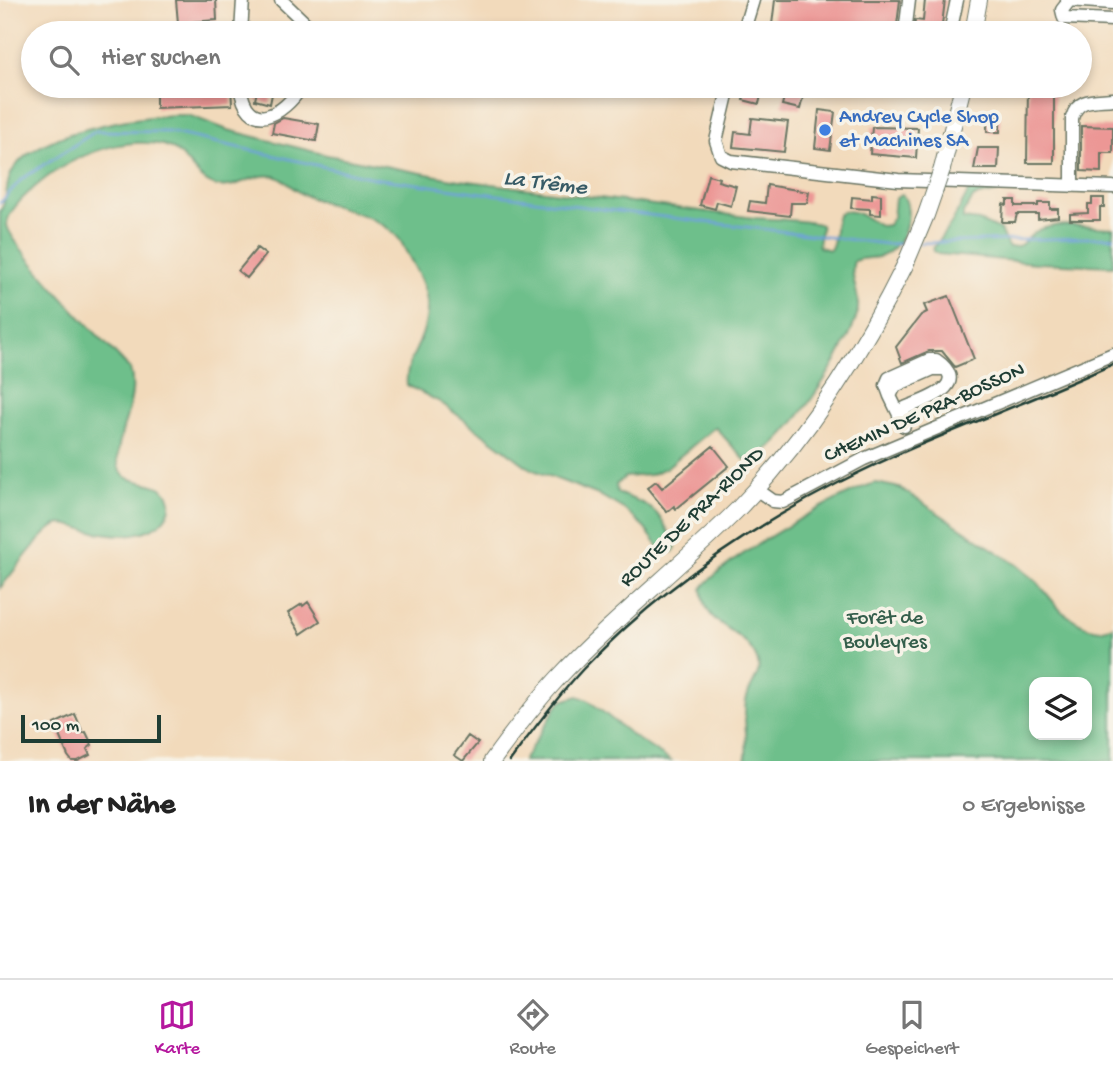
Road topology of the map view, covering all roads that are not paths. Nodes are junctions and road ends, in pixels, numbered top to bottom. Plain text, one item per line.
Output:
1 (243, 0) edge
2 (281, 0) edge
3 (753, 0) edge
4 (909, 0) edge
5 (957, 0) edge
6 (979, 0) edge
7 (1068, 3) edge
8 (1113, 3) edge
9 (242, 21) edge
10 (303, 21) edge
11 (747, 21) edge
12 (906, 21) edge
13 (953, 21) edge
14 (975, 21) edge
15 (1113, 22) edge
16 (1092, 24) edge
17 (243, 98) edge
18 (292, 98) edge
19 (726, 98) edge
20 (960, 98) edge
21 (1113, 99) edge
22 (1072, 186) junction
23 (1113, 187) edge
24 (1113, 354) edge
25 (904, 426) junction
26 (911, 439) junction
27 (756, 489) junction
28 (492, 761) edge

1 - 9 street
2 - 10 street
3 - 11 street
4 - 12 street
5 - 13 street
6 - 14 main road
7 - 8 street
7 - 15 street
15 - 16 street
17 - 18 street
19 - 22 street
20 - 27 main road, ROUTE DE PRA-RIOND, bridge
21 - 22 street
22 - 23 street
24 - 26 street, CHEMIN DE PRA-BOSSON
25 - 25 street
25 - 26 street
26 - 27 street, CHEMIN DE PRA-BOSSON
27 - 28 main road, ROUTE DE PRA-RIOND

